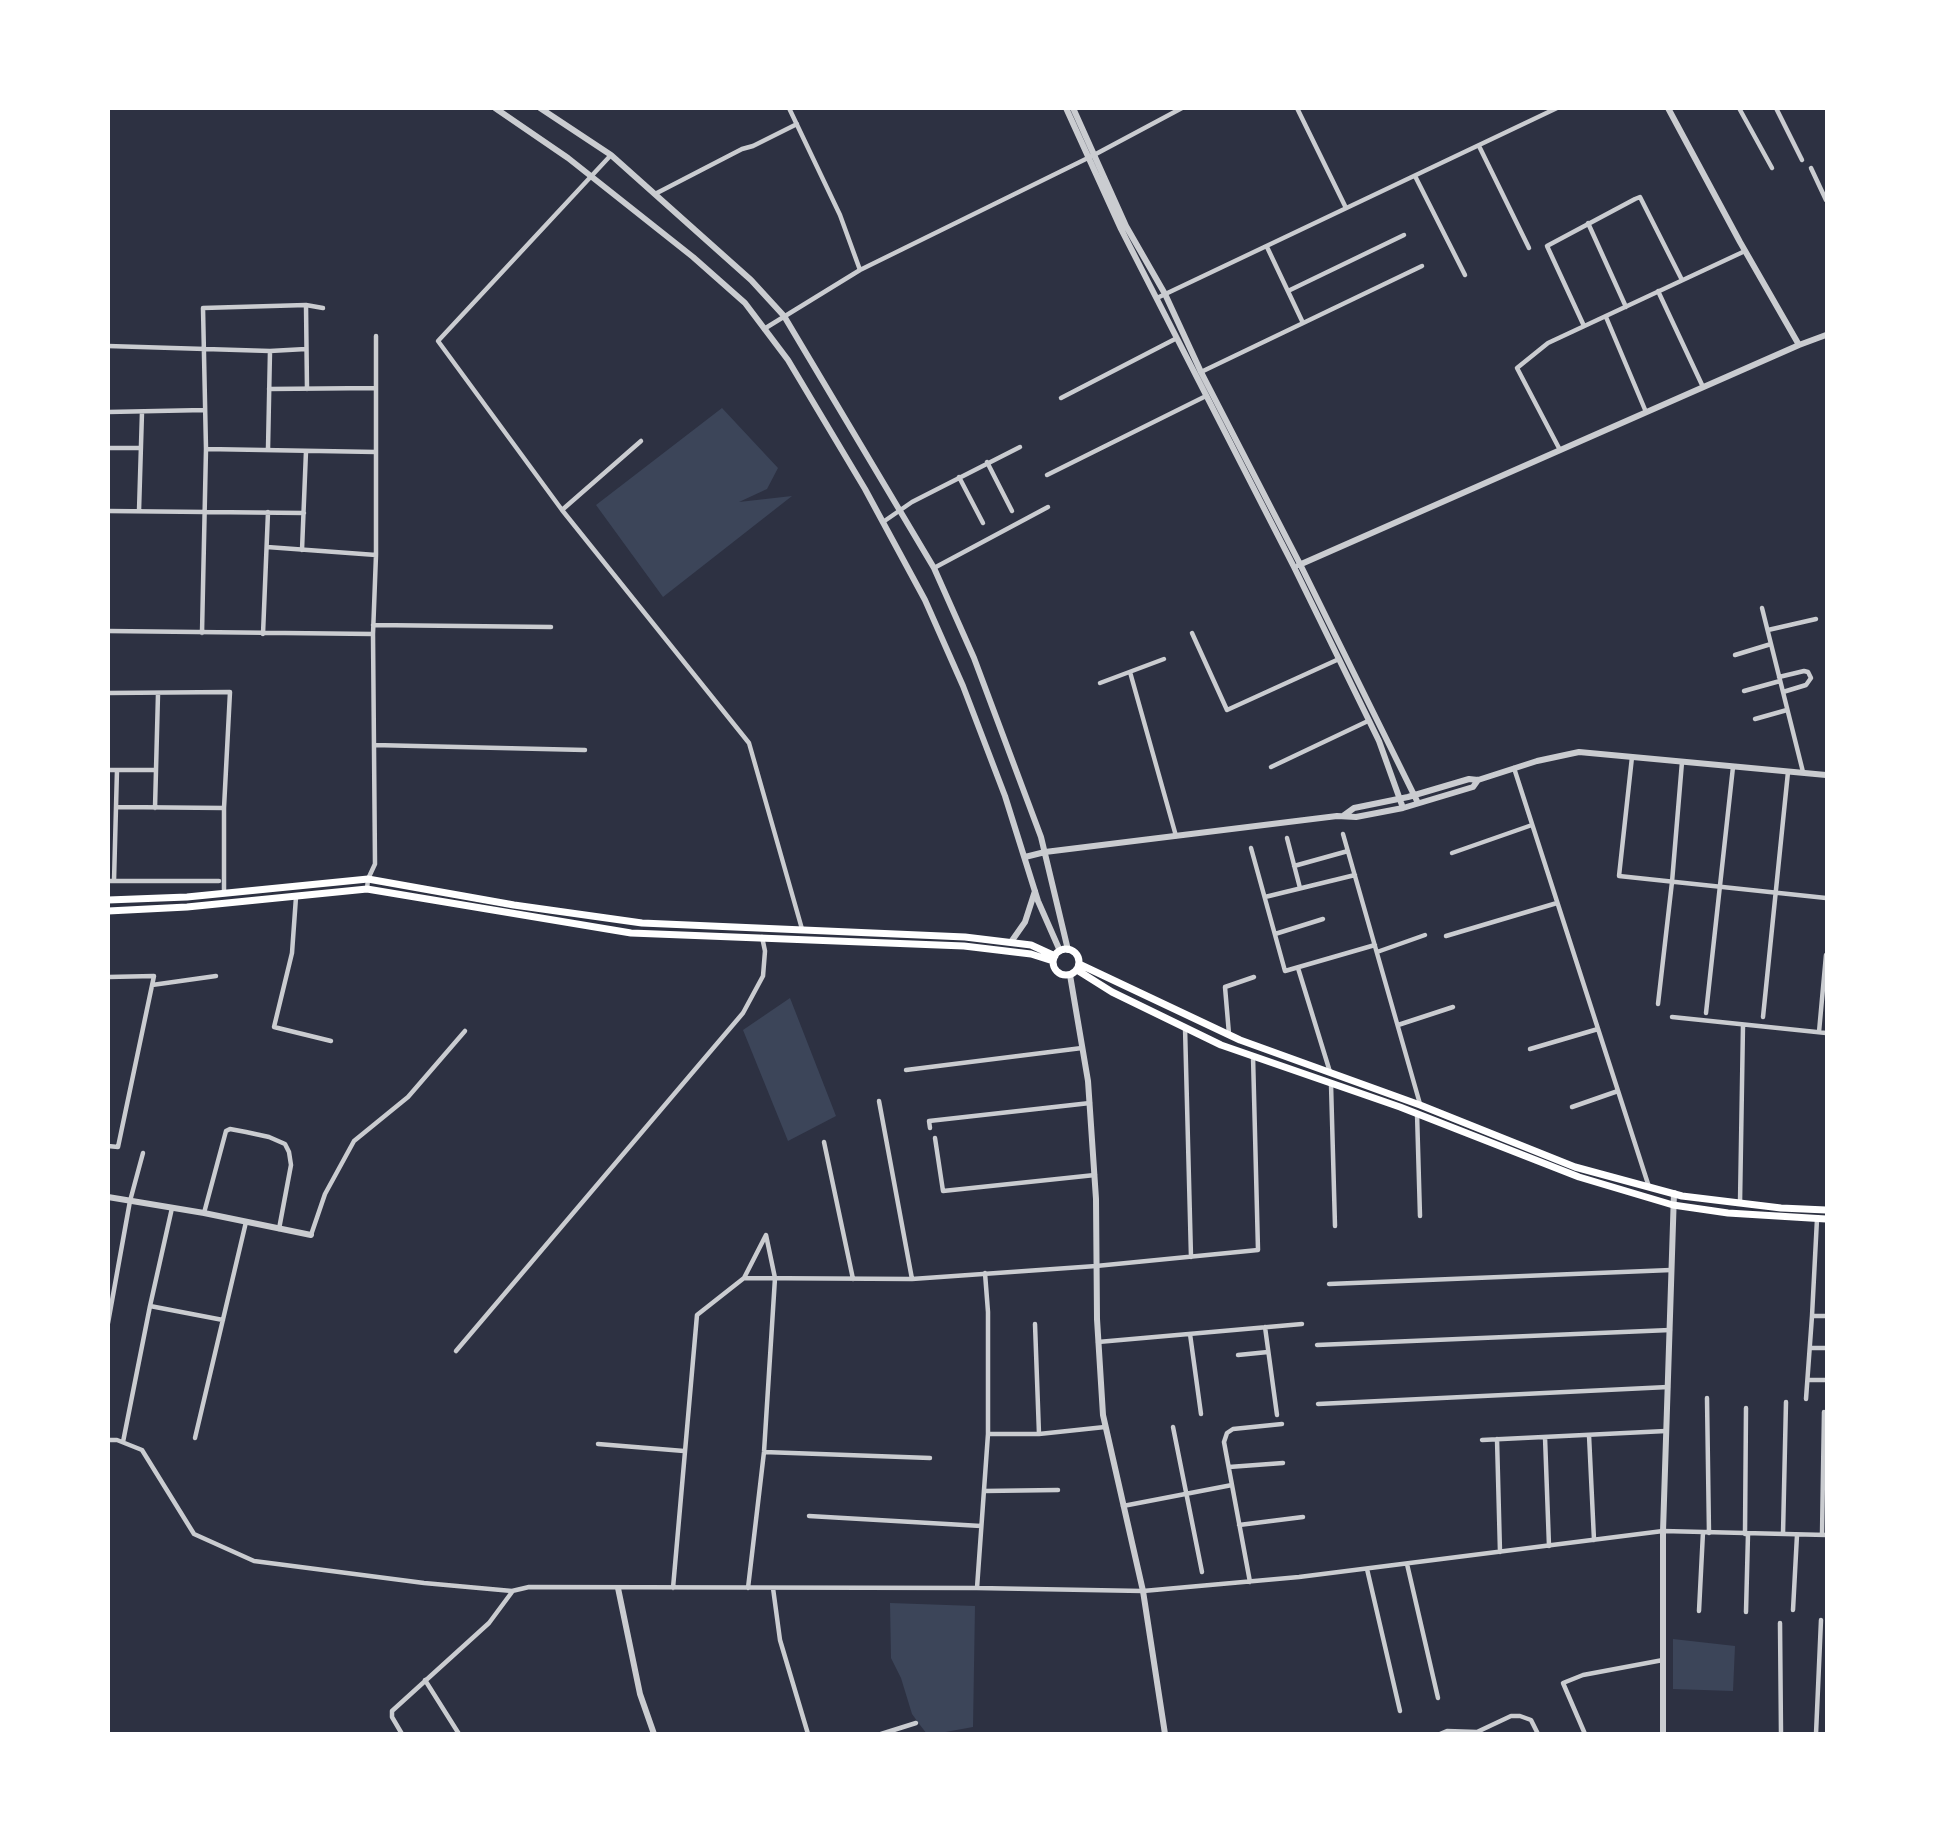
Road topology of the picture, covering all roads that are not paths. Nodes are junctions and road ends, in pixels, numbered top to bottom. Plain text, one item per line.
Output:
1 (495, 108) edge
2 (540, 108) edge
3 (789, 108) edge
4 (1066, 108) edge
5 (1073, 108) edge
6 (1182, 108) edge
7 (1297, 108) edge
8 (1556, 108) edge
9 (1668, 108) edge
10 (1739, 108) edge
11 (1776, 108) edge
12 (797, 124) junction
13 (1479, 146) junction
14 (611, 155) junction
15 (1091, 156) junction
16 (1802, 160) dead end
17 (1772, 168) dead end
18 (1811, 168) dead end
19 (591, 176) junction
20 (1415, 176) junction
21 (655, 194) junction
22 (1826, 200) edge
23 (1346, 208) junction
24 (1588, 223) junction
25 (1404, 235) dead end
26 (1267, 247) junction
27 (1529, 248) dead end
28 (1745, 251) junction
29 (1422, 265) dead end
30 (860, 270) junction
31 (1465, 275) dead end
32 (1682, 280) junction
33 (1288, 291) junction
34 (1658, 291) junction
35 (1165, 294) junction
36 (1157, 298) junction
37 (306, 305) junction
38 (1626, 307) junction
39 (323, 308) dead end
40 (784, 316) junction
41 (1606, 317) junction
42 (1303, 323) junction
43 (1584, 326) junction
44 (764, 329) junction
45 (1826, 335) edge
46 (376, 336) dead end
47 (1177, 338) junction
48 (1799, 345) junction
49 (108, 346) edge
50 (204, 348) junction
51 (306, 349) junction
52 (270, 351) junction
53 (1201, 372) junction
54 (1703, 387) junction
55 (376, 388) junction
56 (269, 389) junction
57 (307, 389) junction
58 (1206, 396) junction
59 (1061, 398) dead end
60 (205, 410) junction
61 (108, 412) edge
62 (142, 412) junction
63 (1646, 412) junction
64 (641, 441) dead end
65 (1020, 447) dead end
66 (108, 448) edge
67 (141, 448) junction
68 (268, 449) junction
69 (206, 450) junction
70 (1560, 450) junction
71 (306, 451) junction
72 (376, 452) junction
73 (987, 462) junction
74 (1047, 475) dead end
75 (959, 477) junction
76 (1048, 507) dead end
77 (139, 510) junction
78 (562, 510) junction
79 (108, 511) edge
80 (900, 511) junction
81 (1013, 511) dead end
82 (204, 512) junction
83 (268, 512) junction
84 (304, 513) junction
85 (883, 522) junction
86 (983, 523) dead end
87 (267, 547) junction
88 (302, 550) junction
89 (376, 555) junction
90 (1297, 565) junction
91 (934, 568) junction
92 (1762, 608) dead end
93 (1816, 619) dead end
94 (373, 625) junction
95 (551, 627) dead end
96 (1768, 630) junction
97 (108, 631) edge
98 (202, 633) junction
99 (1192, 633) dead end
100 (263, 634) junction
101 (373, 634) junction
102 (1771, 645) junction
103 (1735, 655) dead end
104 (1164, 659) dead end
105 (1339, 659) junction
106 (1130, 672) junction
107 (1780, 679) junction
108 (1100, 683) dead end
109 (1744, 691) dead end
110 (1783, 692) junction
111 (108, 693) edge
112 (158, 694) junction
113 (1787, 710) junction
114 (1755, 719) dead end
115 (1368, 720) junction
116 (374, 745) junction
117 (585, 750) dead end
118 (1632, 757) junction
119 (1682, 762) junction
120 (1733, 766) junction
121 (1271, 767) dead end
122 (1514, 768) junction
123 (108, 770) edge
124 (117, 770) junction
125 (155, 770) junction
126 (1788, 772) junction
127 (1803, 773) junction
128 (1826, 775) edge
129 (1478, 780) junction
130 (1414, 795) junction
131 (1399, 799) junction
132 (1418, 803) junction
133 (117, 807) junction
134 (155, 808) junction
135 (224, 808) junction
136 (1403, 808) junction
137 (1343, 816) junction
138 (1532, 825) junction
139 (1343, 834) dead end
140 (1176, 836) junction
141 (1287, 838) dead end
142 (1251, 848) dead end
143 (1348, 851) junction
144 (1045, 852) junction
145 (1452, 853) dead end
146 (1025, 857) junction
147 (1294, 866) junction
148 (1355, 875) junction
149 (368, 879) junction
150 (111, 881) edge
151 (219, 881) dead end
152 (1672, 882) junction
153 (1300, 888) junction
154 (1721, 888) junction
155 (367, 889) junction
156 (1035, 891) junction
157 (224, 893) junction
158 (1776, 893) junction
159 (296, 896) junction
160 (1265, 897) junction
161 (1826, 898) edge
162 (108, 900) edge
163 (1558, 903) junction
164 (108, 911) edge
165 (1323, 919) dead end
166 (802, 929) junction
167 (1275, 934) junction
168 (1424, 935) dead end
169 (762, 936) junction
170 (1446, 936) dead end
171 (1011, 942) junction
172 (1375, 945) junction
173 (1377, 952) junction
174 (1059, 954) junction
175 (1826, 955) edge
176 (1298, 968) junction
177 (1075, 970) junction
178 (216, 976) dead end
179 (1825, 976) edge
180 (108, 977) edge
181 (1254, 977) dead end
182 (152, 985) junction
183 (1658, 1004) dead end
184 (1453, 1007) dead end
185 (1706, 1013) dead end
186 (1672, 1017) dead end
187 (1763, 1017) dead end
188 (1398, 1025) junction
189 (1743, 1025) junction
190 (1185, 1027) junction
191 (1598, 1029) junction
192 (465, 1031) dead end
193 (1819, 1032) junction
194 (1826, 1033) edge
195 (1229, 1035) junction
196 (331, 1041) dead end
197 (1083, 1048) junction
198 (1530, 1049) dead end
199 (1253, 1056) junction
200 (906, 1070) dead end
201 (1331, 1073) junction
202 (1331, 1083) junction
203 (1618, 1091) junction
204 (879, 1101) dead end
205 (1090, 1103) junction
206 (1420, 1104) junction
207 (1572, 1107) dead end
208 (1417, 1113) junction
209 (930, 1128) dead end
210 (934, 1138) dead end
211 (824, 1142) dead end
212 (108, 1146) edge
213 (143, 1153) dead end
214 (1094, 1175) junction
215 (1650, 1187) junction
216 (1674, 1193) junction
217 (108, 1197) edge
218 (130, 1201) junction
219 (1740, 1203) junction
220 (1673, 1205) junction
221 (173, 1208) junction
222 (1826, 1210) edge
223 (204, 1213) junction
224 (1420, 1216) dead end
225 (1817, 1219) junction
226 (1826, 1219) edge
227 (246, 1222) junction
228 (1335, 1226) dead end
229 (279, 1229) junction
230 (311, 1235) joint
231 (1191, 1257) junction
232 (1096, 1266) junction
233 (1671, 1270) junction
234 (985, 1273) junction
235 (744, 1278) junction
236 (775, 1278) junction
237 (853, 1279) junction
238 (912, 1279) junction
239 (1329, 1284) dead end
240 (150, 1307) junction
241 (1812, 1316) junction
242 (1826, 1316) edge
243 (223, 1320) junction
244 (108, 1324) edge
245 (1035, 1324) dead end
246 (1302, 1324) dead end
247 (1265, 1327) junction
248 (1670, 1330) junction
249 (1190, 1334) junction
250 (1098, 1342) junction
251 (1317, 1345) dead end
252 (1810, 1348) junction
253 (1826, 1348) edge
254 (456, 1350) dead end
255 (1268, 1352) junction
256 (1238, 1355) dead end
257 (1808, 1380) junction
258 (1826, 1380) edge
259 (1668, 1387) junction
260 (1707, 1398) dead end
261 (1806, 1399) dead end
262 (1786, 1402) dead end
263 (1318, 1404) dead end
264 (1746, 1408) dead end
265 (1824, 1412) dead end
266 (1201, 1414) dead end
267 (1277, 1415) dead end
268 (1282, 1424) dead end
269 (1105, 1427) junction
270 (1173, 1427) dead end
271 (1666, 1431) junction
272 (988, 1434) junction
273 (1040, 1434) junction
274 (1589, 1434) junction
275 (1545, 1437) junction
276 (195, 1438) dead end
277 (1497, 1439) junction
278 (108, 1440) edge
279 (1482, 1440) dead end
280 (123, 1442) junction
281 (598, 1444) dead end
282 (685, 1451) junction
283 (764, 1452) junction
284 (930, 1458) dead end
285 (1283, 1463) dead end
286 (1229, 1467) junction
287 (1232, 1485) junction
288 (1058, 1490) dead end
289 (984, 1491) junction
290 (1186, 1493) junction
291 (1123, 1506) junction
292 (809, 1516) dead end
293 (1303, 1517) dead end
294 (1239, 1525) junction
295 (981, 1526) junction
296 (1663, 1531) junction
297 (1706, 1532) junction
298 (1746, 1534) junction
299 (1783, 1534) junction
300 (1797, 1535) junction
301 (1824, 1535) edge
302 (1594, 1540) junction
303 (1549, 1546) junction
304 (1500, 1552) junction
305 (1407, 1564) junction
306 (1367, 1569) junction
307 (1202, 1572) dead end
308 (1250, 1582) junction
309 (618, 1588) junction
310 (673, 1588) junction
311 (748, 1588) junction
312 (774, 1588) junction
313 (977, 1588) junction
314 (512, 1591) junction
315 (1143, 1591) junction
316 (1793, 1610) dead end
317 (1699, 1611) dead end
318 (1746, 1612) dead end
319 (1821, 1620) dead end
320 (1780, 1623) dead end
321 (1663, 1660) junction
322 (425, 1681) junction
323 (1438, 1698) dead end
324 (1400, 1711) dead end
325 (916, 1723) dead end
326 (1477, 1733) edge
327 (402, 1734) edge
328 (459, 1734) edge
329 (654, 1734) edge
330 (808, 1734) edge
331 (881, 1734) edge
332 (1165, 1734) edge
333 (1440, 1734) edge
334 (1538, 1734) edge
335 (1585, 1734) edge
336 (1663, 1734) edge
337 (1780, 1734) edge
338 (1816, 1734) edge

1 - 19 street
2 - 14 street
3 - 12 street
4 - 15 street
5 - 15 street
6 - 15 street
7 - 23 street
8 - 13 street
9 - 28 street
10 - 17 street
11 - 16 street
12 - 21 street
12 - 30 street
13 - 20 street
13 - 27 street
14 - 19 street
14 - 21 street
15 - 30 street
15 - 35 street
15 - 36 street
18 - 22 street
19 - 44 street
19 - 78 street
20 - 23 street
20 - 31 street
21 - 40 street
23 - 26 street
24 - 32 street
24 - 38 street
24 - 43 street
25 - 33 street
26 - 33 street
26 - 35 street
28 - 32 street
28 - 48 street
29 - 42 street
30 - 40 street
32 - 34 street
33 - 42 street
34 - 38 street
34 - 54 street
35 - 36 street
35 - 53 street
36 - 47 street
37 - 39 street
37 - 50 street
37 - 51 street
38 - 41 street
40 - 44 street
40 - 80 street
41 - 43 street
41 - 63 street
42 - 53 street
43 - 70 street
44 - 85 street
45 - 48 street
46 - 55 street
47 - 58 street
47 - 59 street
48 - 54 street
49 - 50 street
50 - 52 street
50 - 60 street
51 - 52 street
51 - 57 street
52 - 56 street
53 - 90 street
54 - 63 street
55 - 57 street
55 - 72 street
56 - 57 street
56 - 68 street
58 - 74 street
58 - 90 street
60 - 62 street
60 - 69 street
61 - 62 street
62 - 67 street
63 - 70 street
64 - 78 street
65 - 73 street
66 - 67 street
67 - 77 street
68 - 69 street
68 - 71 street
69 - 82 street
70 - 90 street
71 - 72 street
71 - 84 street
72 - 89 street
73 - 75 street
73 - 81 street
75 - 80 street
75 - 86 street
76 - 91 street
77 - 79 street
77 - 82 street
78 - 166 street
80 - 85 street
80 - 91 street
82 - 83 street
82 - 98 street
83 - 84 street
83 - 87 street
84 - 88 street
85 - 146 street
87 - 88 street
87 - 100 street
88 - 89 street
89 - 94 street
90 - 105 street
90 - 130 street
91 - 144 street
92 - 96 street
93 - 96 street
94 - 95 street
94 - 101 street
96 - 102 street
97 - 98 street
98 - 100 street
99 - 105 street
100 - 101 street
101 - 116 street
102 - 103 street
102 - 107 street
104 - 106 street
105 - 115 street
106 - 108 street
106 - 140 street
107 - 109 street
107 - 110 street
107 - 110 street
110 - 113 street
111 - 112 street
112 - 125 street
112 - 135 street
113 - 114 street
113 - 127 street
115 - 121 street
115 - 131 street
116 - 117 street
116 - 149 street
118 - 119 street
118 - 122 street
118 - 152 street
119 - 120 street
119 - 152 street
120 - 126 street
120 - 154 street
122 - 129 street
122 - 138 street
123 - 124 street
124 - 125 street
124 - 133 street
125 - 134 street
126 - 127 street
126 - 158 street
127 - 128 street
129 - 130 street
129 - 132 street
130 - 131 street
130 - 132 street
131 - 136 street
131 - 137 street
132 - 136 street
133 - 134 street
133 - 150 street
134 - 135 street
135 - 157 street
136 - 137 street
137 - 140 street
138 - 145 street
138 - 163 street
139 - 143 street
140 - 144 street
141 - 147 street
142 - 160 street
143 - 147 street
143 - 148 street
144 - 146 street
144 - 174 street
146 - 156 street
147 - 153 street
148 - 153 street
148 - 172 street
149 - 155 street
149 - 157 main road
149 - 166 main road
150 - 151 street
152 - 154 street
152 - 183 street
153 - 160 street
154 - 158 street
154 - 185 street
155 - 159 main road
155 - 169 main road
156 - 171 street
156 - 174 street
157 - 162 main road
158 - 161 street
158 - 187 street
159 - 164 main road
159 - 196 street
160 - 167 street
163 - 170 street
163 - 191 street
165 - 167 street
166 - 171 main road
167 - 176 street
168 - 173 street
169 - 174 main road
169 - 254 street
171 - 174 main road
172 - 173 street
172 - 176 street
173 - 188 street
174 - 177 main road
174 - 177 main road
175 - 179 street
176 - 201 street
177 - 190 main road
177 - 195 main road
177 - 197 street
178 - 182 street
179 - 193 street
180 - 182 street
181 - 195 street
182 - 212 street
184 - 188 street
186 - 189 street
188 - 206 street
189 - 193 street
189 - 219 street
190 - 199 main road
190 - 231 street
191 - 198 street
191 - 203 street
192 - 230 street
193 - 194 street
195 - 201 main road
197 - 200 street
197 - 205 street
199 - 202 main road
199 - 231 street
201 - 206 main road
202 - 208 main road
202 - 228 street
203 - 207 street
203 - 215 street
204 - 238 street
205 - 209 street
205 - 214 street
206 - 215 main road
208 - 220 main road
208 - 224 street
210 - 214 street
211 - 237 street
213 - 218 street
214 - 232 street
215 - 216 main road
216 - 219 main road
216 - 220 street
217 - 218 street
218 - 221 street
218 - 244 street
219 - 222 main road
220 - 225 main road
220 - 233 street
221 - 223 street
221 - 240 street
223 - 227 street
223 - 229 street
225 - 226 main road
225 - 241 street
227 - 229 street
227 - 243 street
229 - 230 street
231 - 232 street
232 - 234 street
232 - 250 street
233 - 239 street
233 - 248 street
234 - 238 street
234 - 272 street
235 - 236 street
235 - 236 street
235 - 282 street
236 - 237 street
236 - 283 street
237 - 238 street
240 - 243 street
240 - 280 street
241 - 242 street
241 - 252 street
243 - 276 street
245 - 273 street
246 - 247 street
247 - 249 street
247 - 255 street
248 - 251 street
248 - 259 street
249 - 250 street
249 - 266 street
250 - 269 street
252 - 253 street
252 - 257 street
255 - 256 street
255 - 267 street
257 - 258 street
257 - 261 street
259 - 263 street
259 - 271 street
260 - 297 street
262 - 299 street
264 - 298 street
265 - 301 street
268 - 286 street
269 - 273 street
269 - 291 street
270 - 290 street
271 - 274 street
271 - 296 street
272 - 273 street
272 - 289 street
274 - 275 street
274 - 302 street
275 - 277 street
275 - 303 street
277 - 279 street
277 - 304 street
278 - 280 street
280 - 314 street
281 - 282 street
282 - 310 street
283 - 284 street
283 - 311 street
285 - 286 street
286 - 287 street
287 - 290 street
287 - 294 street
288 - 289 street
289 - 295 street
290 - 291 street
290 - 307 street
291 - 315 street
292 - 295 street
293 - 294 street
294 - 308 street
295 - 313 street
296 - 297 street
296 - 302 street
296 - 321 street
297 - 298 street
297 - 317 street
298 - 299 street
298 - 318 street
299 - 300 street
300 - 301 street
300 - 316 street
302 - 303 street
303 - 304 street
304 - 305 street
305 - 306 street
305 - 323 street
306 - 308 street
306 - 324 street
308 - 315 street
309 - 310 street
309 - 314 street
309 - 329 street
310 - 311 street
311 - 312 street
312 - 313 street
312 - 330 street
313 - 315 street
314 - 322 street
315 - 332 street
319 - 338 street
320 - 337 street
321 - 335 street
321 - 336 street
322 - 327 street
322 - 328 street
325 - 331 street
326 - 333 street
326 - 334 street

